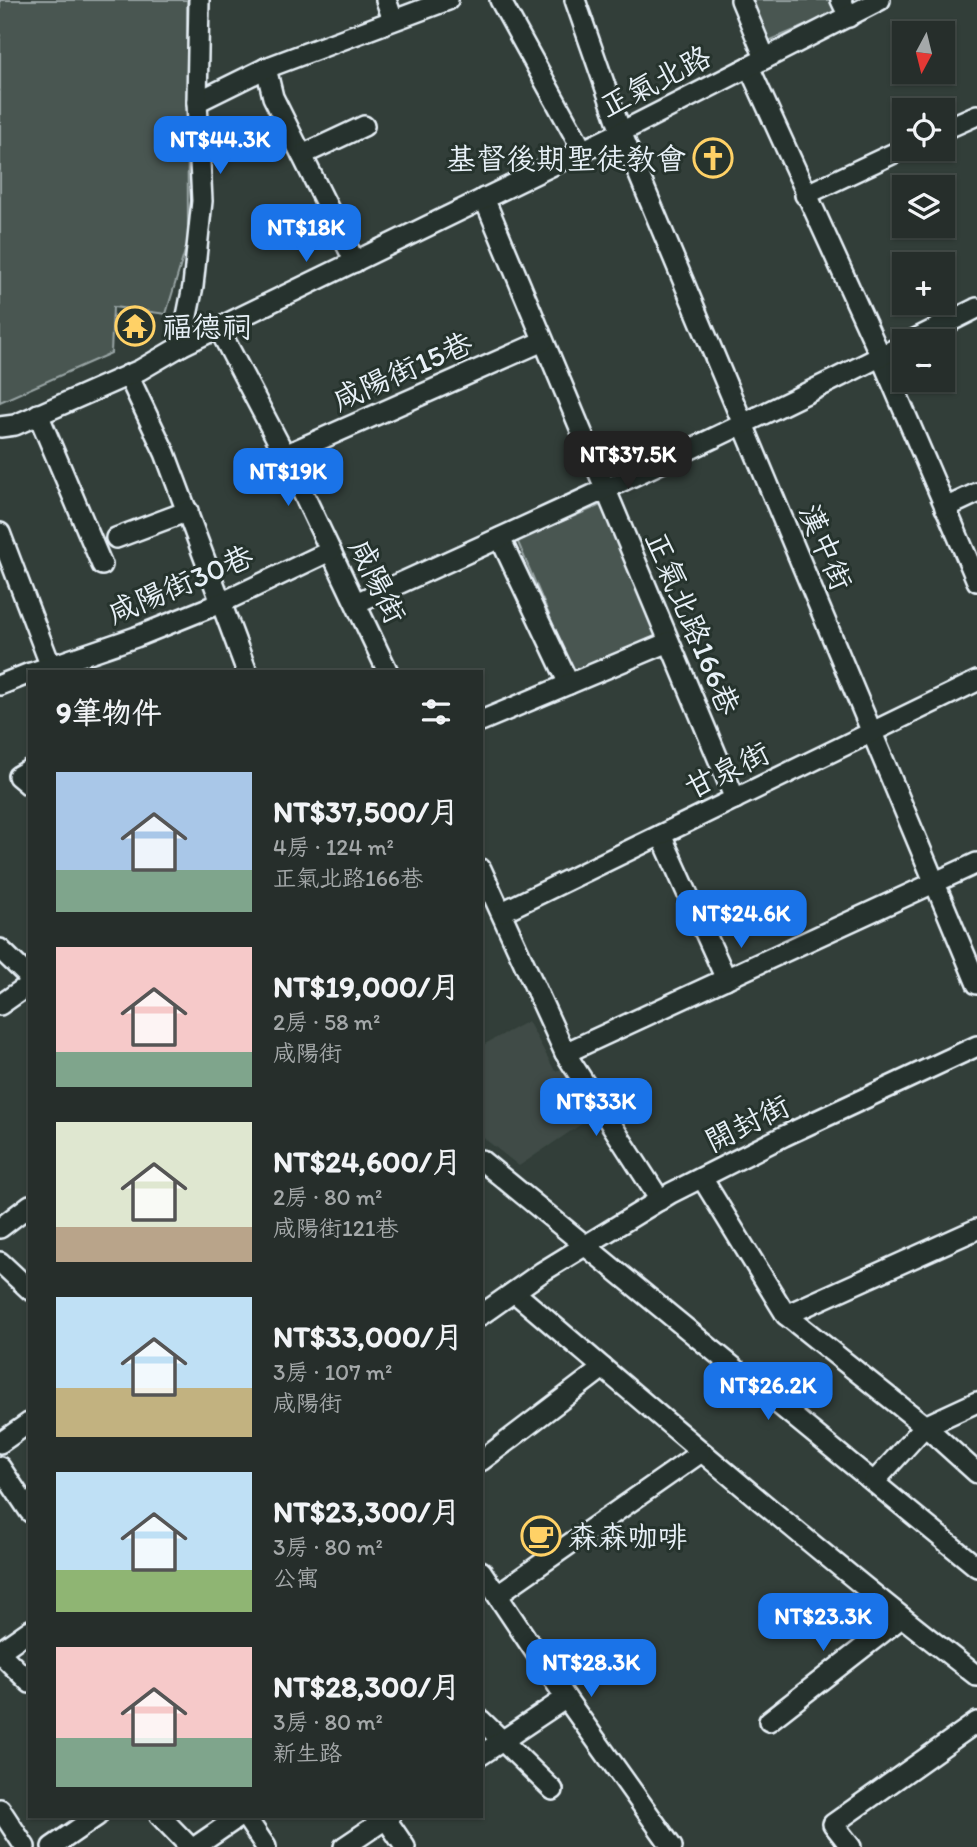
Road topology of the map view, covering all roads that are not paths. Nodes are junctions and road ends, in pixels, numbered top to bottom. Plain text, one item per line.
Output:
1 (199, 0) edge
2 (386, 0) edge
3 (448, 0) edge
4 (500, 0) edge
5 (575, 0) edge
6 (741, 0) edge
7 (880, 0) edge
8 (845, 8) edge
9 (393, 20) junction
10 (757, 62) junction
11 (266, 68) junction
12 (197, 102) junction
13 (977, 115) edge
14 (955, 125) edge
15 (365, 126) dead end
16 (621, 132) junction
17 (583, 150) junction
18 (892, 154) edge
19 (302, 155) junction
20 (806, 195) junction
21 (484, 198) junction
22 (355, 262) junction
23 (977, 308) edge
24 (219, 329) junction
25 (935, 329) edge
26 (543, 341) junction
27 (181, 346) junction
28 (892, 350) edge
29 (881, 356) junction
30 (128, 374) junction
31 (38, 414) junction
32 (743, 425) junction
33 (0, 427) edge
34 (285, 454) junction
35 (606, 490) junction
36 (977, 493) edge
37 (946, 508) junction
38 (188, 512) junction
39 (0, 533) edge
40 (116, 538) dead end
41 (500, 538) junction
42 (330, 551) junction
43 (102, 565) dead end
44 (8, 578) edge
45 (977, 581) edge
46 (223, 602) junction
47 (356, 603) junction
48 (669, 642) junction
49 (42, 670) edge
50 (45, 670) edge
51 (246, 670) edge
52 (387, 670) edge
53 (28, 676) edge
54 (977, 681) edge
55 (569, 684) junction
56 (0, 685) edge
57 (483, 720) edge
58 (872, 733) junction
59 (28, 770) edge
60 (28, 784) edge
61 (735, 799) junction
62 (661, 835) junction
63 (977, 863) edge
64 (483, 873) edge
65 (935, 883) junction
66 (502, 912) junction
67 (0, 949) edge
68 (28, 979) edge
69 (726, 979) junction
70 (28, 983) edge
71 (977, 984) edge
72 (0, 1005) edge
73 (977, 1046) edge
74 (565, 1053) junction
75 (483, 1162) edge
76 (702, 1178) junction
77 (660, 1200) junction
78 (28, 1207) edge
79 (0, 1228) edge
80 (977, 1229) edge
81 (585, 1245) junction
82 (0, 1262) edge
83 (28, 1288) edge
84 (514, 1292) junction
85 (483, 1314) edge
86 (786, 1315) junction
87 (603, 1368) junction
88 (977, 1402) edge
89 (28, 1423) edge
90 (925, 1426) junction
91 (0, 1443) edge
92 (700, 1453) junction
93 (483, 1459) edge
94 (0, 1466) edge
95 (977, 1473) edge
96 (874, 1482) junction
97 (28, 1509) edge
98 (977, 1567) edge
99 (483, 1574) edge
100 (498, 1594) junction
101 (901, 1618) junction
102 (28, 1631) edge
103 (0, 1652) edge
104 (977, 1676) edge
105 (28, 1681) edge
106 (566, 1698) junction
107 (769, 1721) dead end
108 (483, 1722) edge
109 (977, 1722) edge
110 (504, 1740) junction
111 (483, 1754) edge
112 (553, 1790) dead end
113 (0, 1809) edge
114 (94, 1818) edge
115 (162, 1818) edge
116 (240, 1818) edge
117 (244, 1818) edge
118 (388, 1818) edge
119 (664, 1844) edge
120 (25, 1847) edge
121 (52, 1847) edge
122 (193, 1847) edge
123 (266, 1847) edge
124 (344, 1847) edge
125 (405, 1847) edge
126 (850, 1847) edge

1 - 12 street
2 - 9 street
3 - 9 street
4 - 17 street
5 - 16 street, 漢中街
6 - 10 street
7 - 8 street, 正氣北路
8 - 10 street, 正氣北路
9 - 11 street
10 - 16 street, 正氣北路
10 - 20 street
11 - 12 street
11 - 19 street
12 - 27 street
13 - 14 street
15 - 19 street
16 - 17 street, 正氣北路
16 - 32 street, 漢中街
17 - 21 street, 正氣北路
18 - 20 street
19 - 22 street
20 - 29 street
21 - 22 street, 正氣北路
21 - 26 street, 正氣北路166巷
22 - 24 street, 正氣北路
23 - 25 street
24 - 27 street, 正氣北路
24 - 34 street, 咸陽街
26 - 34 street, 咸陽街15巷
26 - 35 street, 正氣北路166巷
27 - 30 street, 正氣北路
28 - 29 street
29 - 32 street
29 - 37 street
30 - 31 street, 正氣北路
30 - 38 street
31 - 33 street, 正氣北路
31 - 43 street
32 - 35 street
32 - 58 street, 漢中街
34 - 42 street, 咸陽街
35 - 41 street
35 - 48 street, 正氣北路166巷
36 - 37 street
37 - 45 street
38 - 40 street
38 - 46 street
39 - 44 street
41 - 47 street
41 - 55 street
42 - 46 street, 咸陽街30巷
42 - 47 street, 咸陽街
44 - 49 street
46 - 50 street, 咸陽街30巷
46 - 51 street
47 - 52 street, 咸陽街
48 - 55 street
48 - 61 street, 正氣北路166巷
53 - 56 street, 咸陽街30巷
54 - 58 street, 甘泉街
55 - 57 street
58 - 61 street, 甘泉街
58 - 65 street, 漢中街
59 - 60 street
61 - 62 street, 甘泉街
62 - 66 street, 甘泉街
62 - 69 street
63 - 65 street
64 - 66 street
65 - 69 street
65 - 71 street, 漢中街
66 - 74 street
67 - 68 street
69 - 74 street
70 - 72 street
73 - 76 street, 開封街
74 - 77 street
75 - 81 street
76 - 77 street, 開封街
76 - 86 street
77 - 81 street, 開封街
78 - 79 street
80 - 86 street
81 - 84 street, 開封街
81 - 96 street
82 - 83 street
84 - 85 street, 開封街
84 - 87 street
86 - 90 street
87 - 92 street
87 - 93 street
88 - 90 street
89 - 91 street
90 - 95 street
90 - 96 street
92 - 100 street
92 - 101 street
94 - 97 street
96 - 98 street
99 - 100 street
100 - 106 street
101 - 104 street
101 - 107 street
102 - 103 street
103 - 105 street
106 - 110 street
106 - 119 street
108 - 110 street
109 - 126 street
110 - 111 street
110 - 112 street
113 - 120 street
114 - 121 street
115 - 122 street
116 - 122 street
117 - 123 street
118 - 124 street
118 - 125 street

